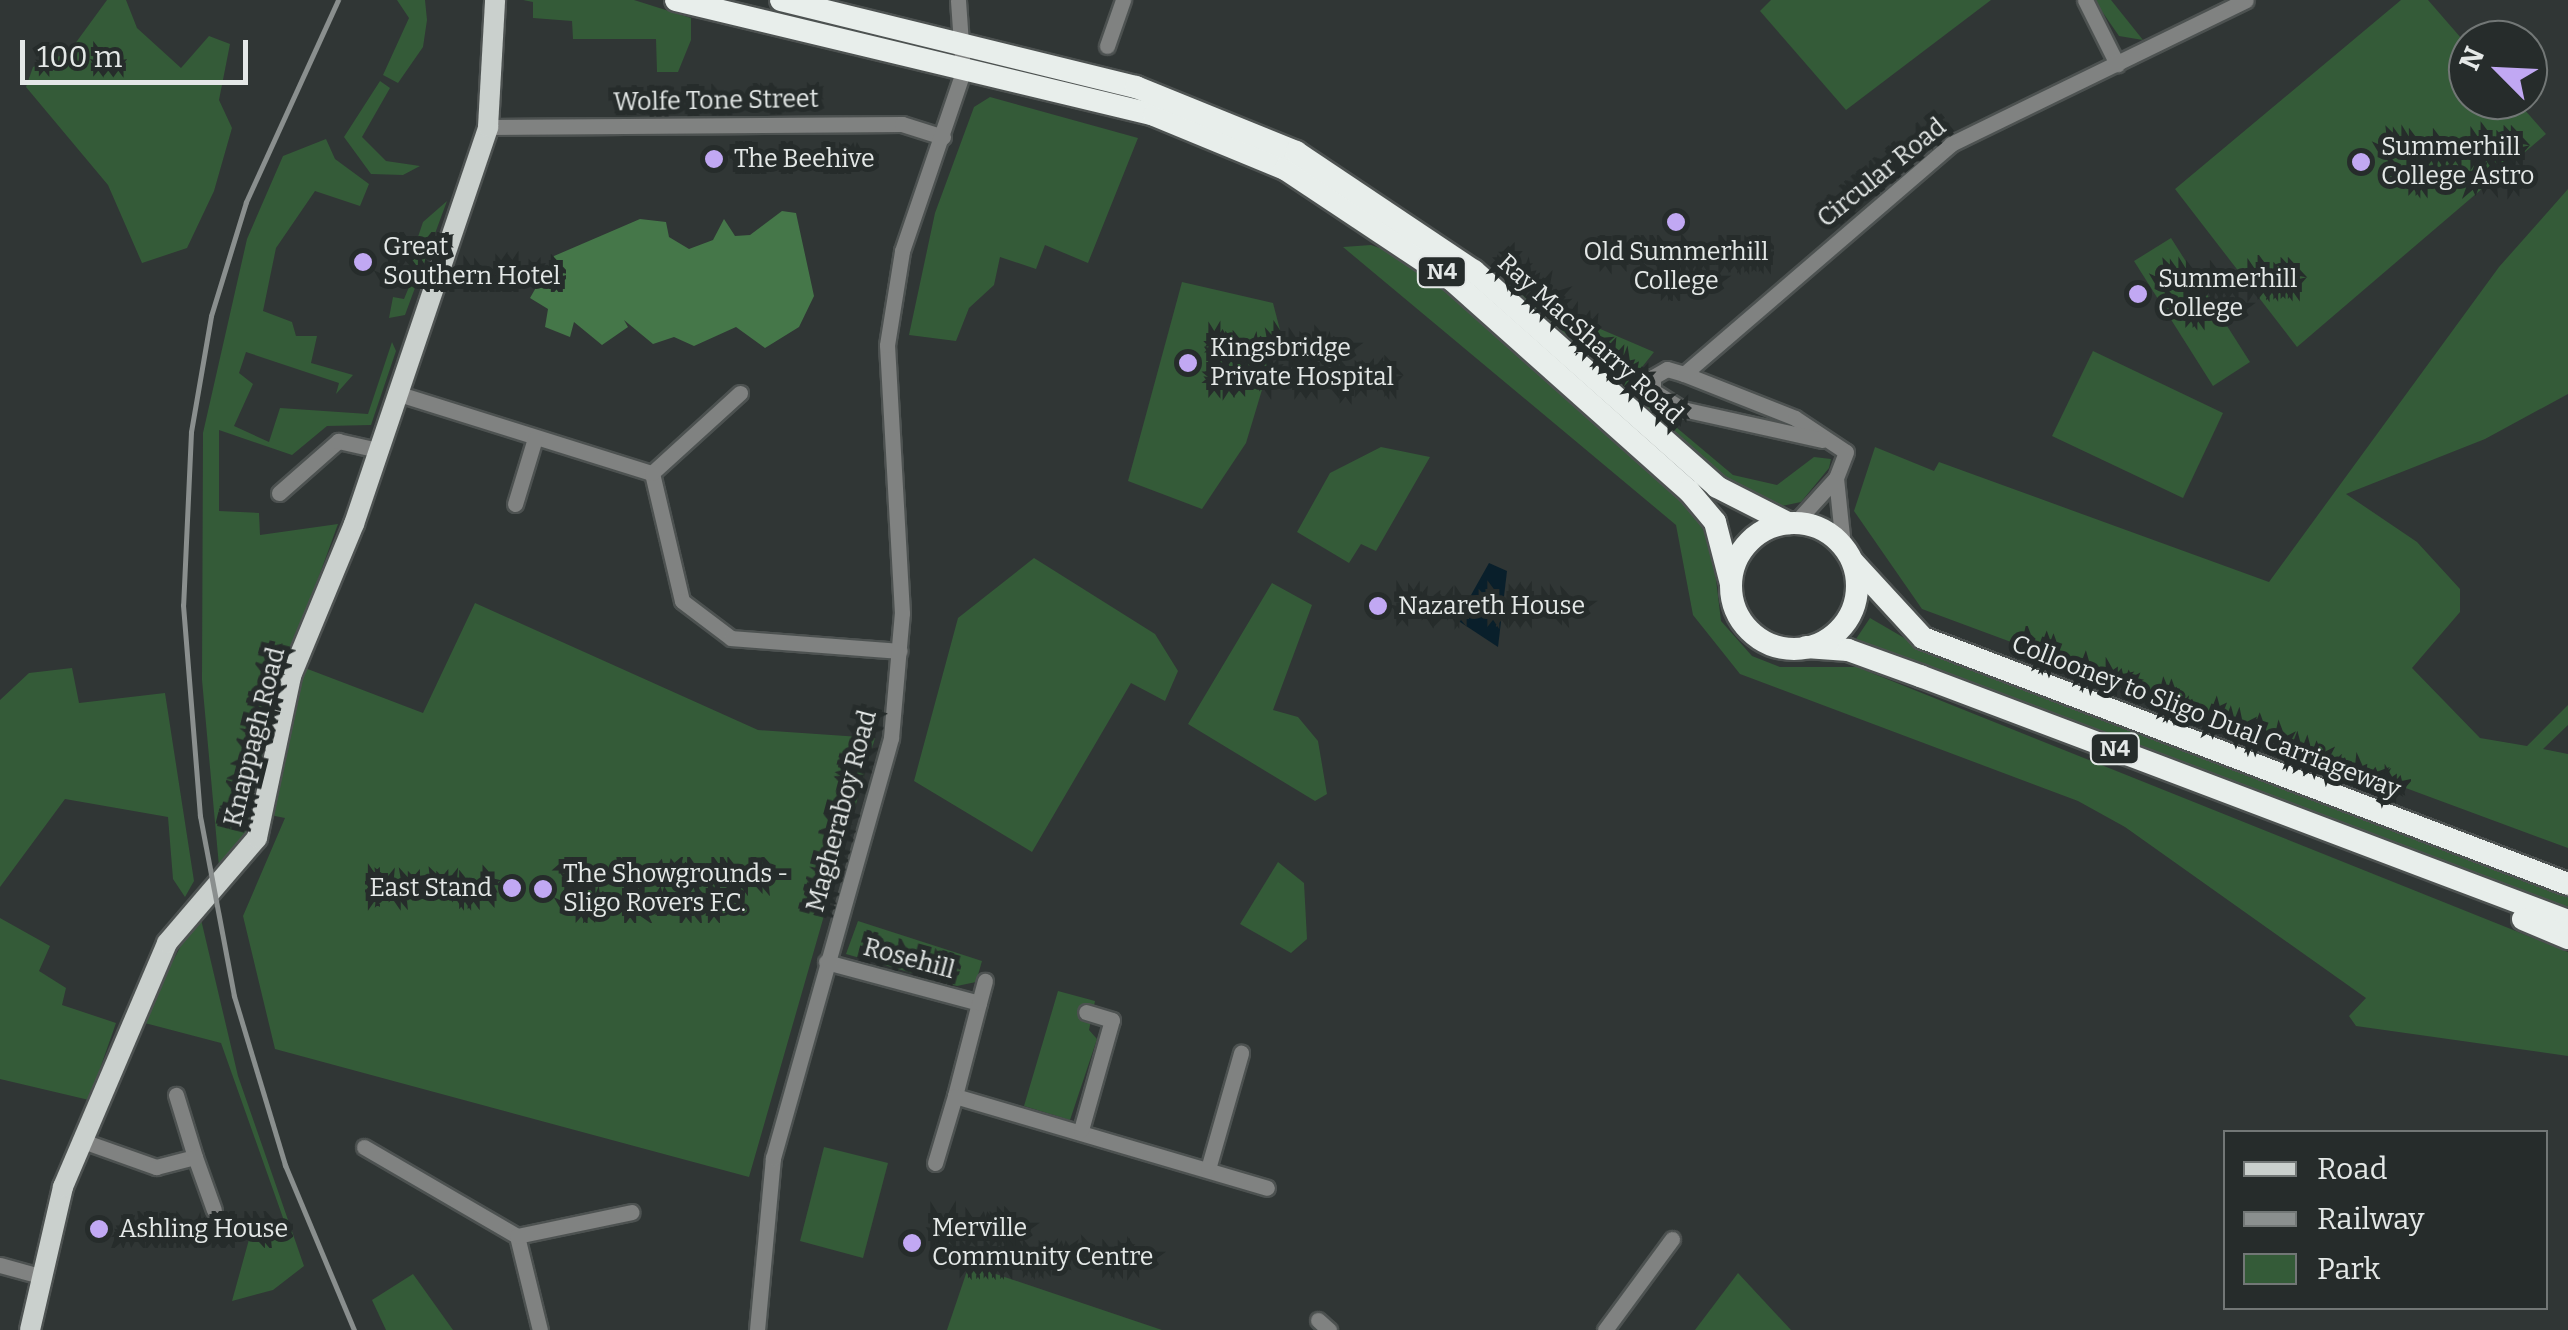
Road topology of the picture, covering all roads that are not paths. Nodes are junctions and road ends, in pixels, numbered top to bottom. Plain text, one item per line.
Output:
1 (495, 0) edge
2 (676, 0) edge
3 (781, 0) edge
4 (958, 0) edge
5 (1123, 0) edge
6 (2085, 0) edge
7 (2246, 0) edge
8 (1107, 46) dead end
9 (966, 47) junction
10 (2117, 64) junction
11 (963, 72) junction
12 (488, 127) junction
13 (945, 130) junction
14 (1684, 374) junction
15 (396, 393) junction
16 (740, 393) dead end
17 (535, 438) junction
18 (1822, 440) junction
19 (378, 450) junction
20 (652, 473) junction
21 (1836, 478) junction
22 (279, 493) dead end
23 (515, 504) dead end
24 (1792, 523) junction
25 (1848, 554) junction
26 (1732, 584) junction
27 (1806, 648) junction
28 (899, 651) junction
29 (2301, 784) junction
30 (2310, 823) junction
31 (2568, 868) edge
32 (2568, 884) edge
33 (2568, 921) edge
34 (2568, 938) edge
35 (826, 962) junction
36 (985, 981) dead end
37 (979, 1003) junction
38 (1086, 1012) dead end
39 (1241, 1053) dead end
40 (176, 1095) dead end
41 (955, 1096) junction
42 (1081, 1130) junction
43 (80, 1140) junction
44 (364, 1147) dead end
45 (195, 1157) junction
46 (934, 1163) dead end
47 (1208, 1168) junction
48 (1266, 1188) dead end
49 (214, 1210) dead end
50 (632, 1212) dead end
51 (517, 1236) junction
52 (1672, 1238) dead end
53 (0, 1265) edge
54 (40, 1276) junction
55 (30, 1330) edge
56 (540, 1330) edge
57 (755, 1330) edge
58 (1604, 1330) edge

1 - 12 main road, Knappagh Road
2 - 11 highway, N4
3 - 9 highway, N4
4 - 9 street, Magheraboy Road
5 - 8 street
6 - 10 street
7 - 10 street, Circular Road
9 - 11 street, Magheraboy Road
9 - 24 highway, Ray MacSharry Road / N4
10 - 14 street, Circular Road
11 - 13 street, Magheraboy Road
11 - 26 highway, Ray MacSharry Road / N4
12 - 13 street, Wolfe Tone Street
12 - 15 main road, Knappagh Road
13 - 28 street, Magheraboy Road
14 - 18 street
14 - 18 street, Circular Road
15 - 17 street
15 - 19 main road, Knappagh Road
16 - 20 street
17 - 20 street
17 - 23 street
18 - 21 street
19 - 22 street
19 - 43 main road, Knappagh Road
20 - 28 street
21 - 24 street
21 - 25 street
24 - 25 highway, N4
24 - 26 highway
25 - 27 highway
25 - 29 highway, Collooney to Sligo Dual Carriageway / N4
26 - 27 highway, N4
27 - 30 highway, N4
28 - 35 street, Magheraboy Road
29 - 31 highway, N4
29 - 32 highway, Collooney to Sligo Dual Carriageway / N4
30 - 33 highway, N4
30 - 34 highway, N4
35 - 37 street, Rosehill
35 - 57 street, Magheraboy Road
36 - 37 street, Rosehill
37 - 41 street, Rosehill
38 - 42 street
39 - 47 street
40 - 45 street
41 - 42 street
41 - 46 street, Rosehill
42 - 47 street
43 - 45 street
43 - 54 main road, Knappagh Road
44 - 51 street
45 - 49 street
47 - 48 street
50 - 51 street
51 - 56 street
52 - 58 street
53 - 54 street
54 - 55 main road, Knappagh Road

